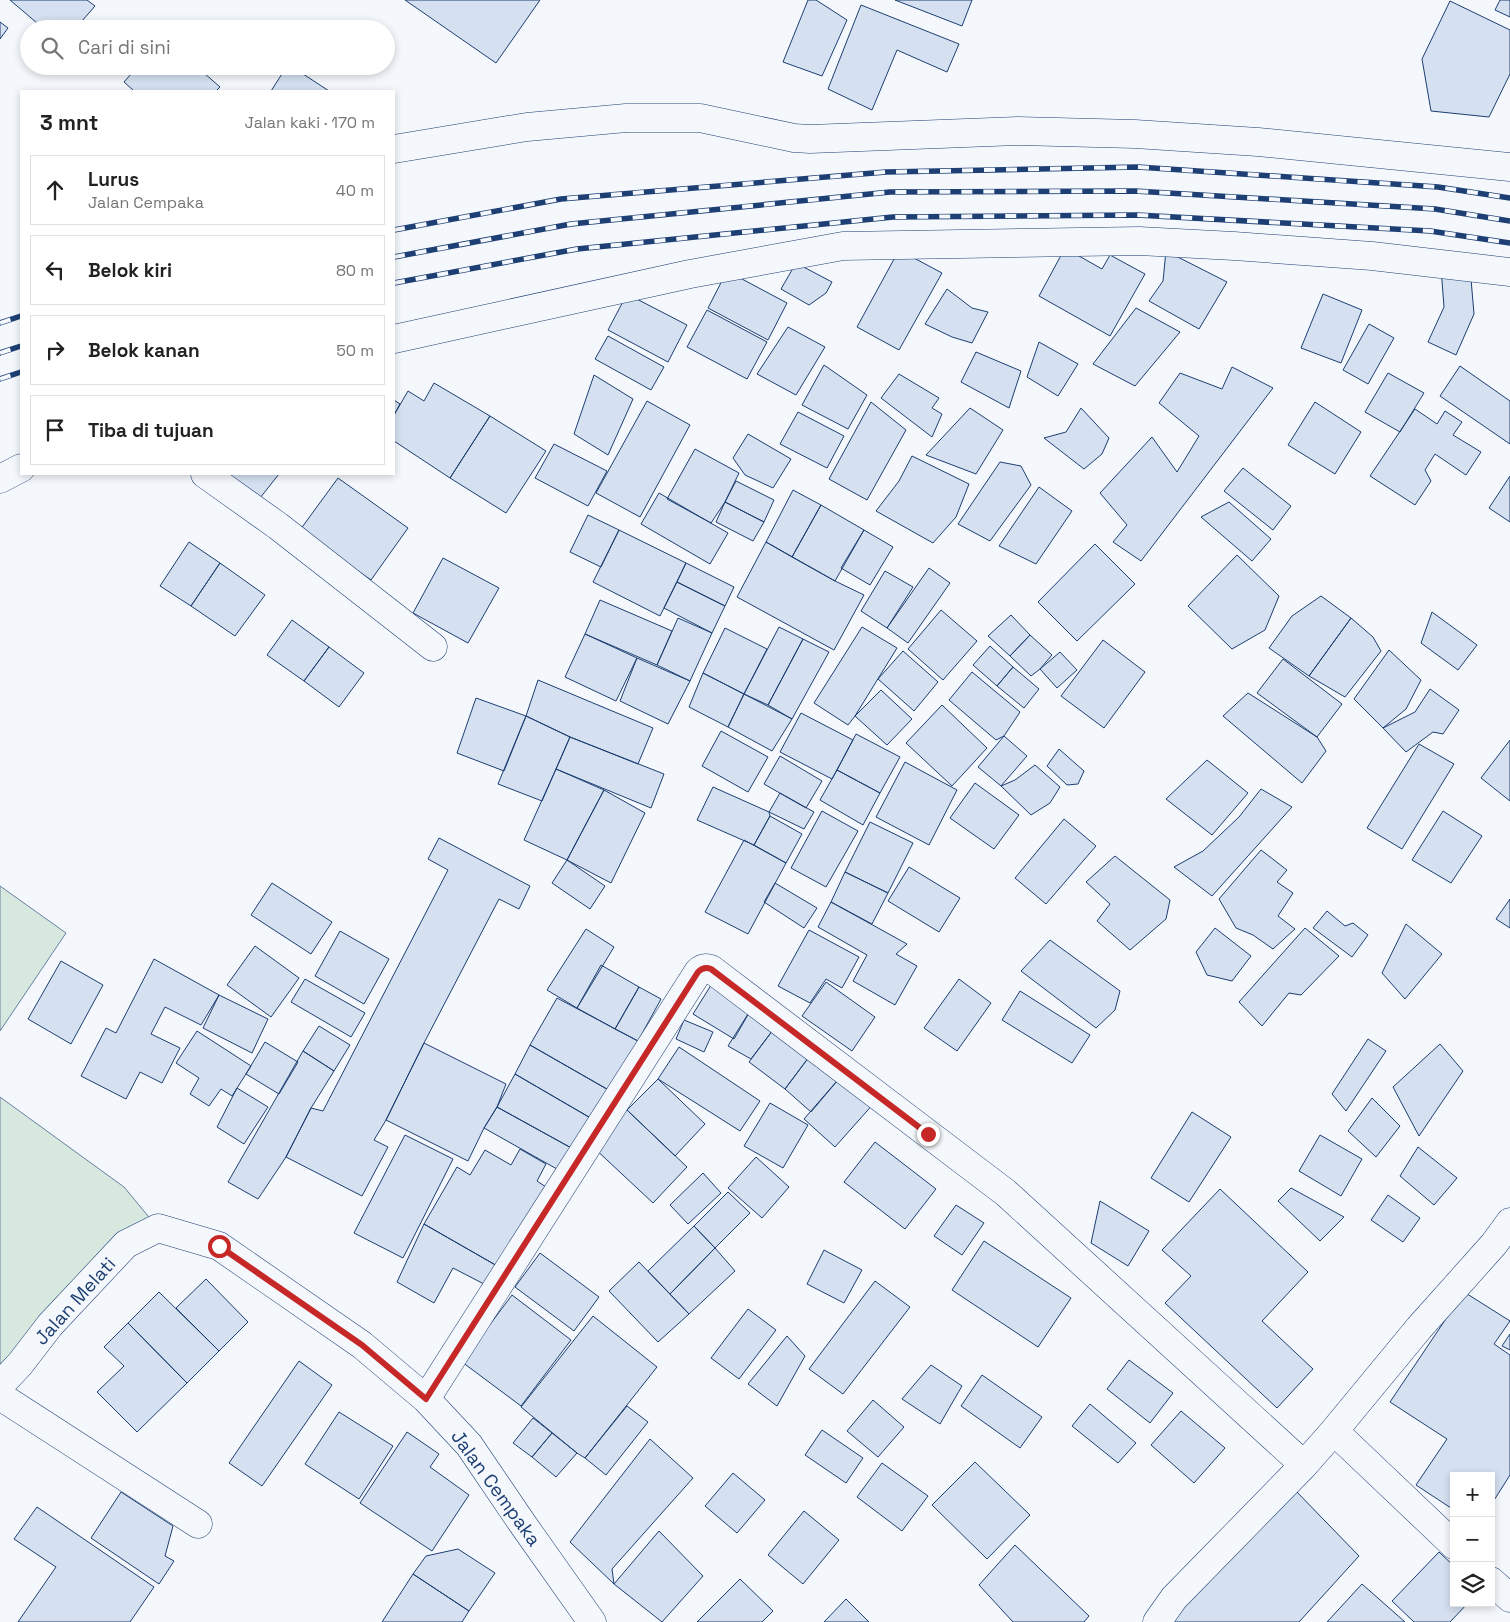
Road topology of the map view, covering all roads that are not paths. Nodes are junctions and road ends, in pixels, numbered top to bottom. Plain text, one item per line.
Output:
1 (395, 148) edge
2 (1510, 167) edge
3 (1510, 272) edge
4 (395, 339) edge
5 (20, 469) edge
6 (206, 475) edge
7 (0, 479) edge
8 (433, 647) dead end
9 (1510, 1222) edge
10 (158, 1228) joint
11 (0, 1385) edge
12 (0, 1396) edge
13 (426, 1399) junction
14 (1334, 1431) junction
15 (1304, 1465) junction
16 (198, 1524) dead end
17 (1450, 1541) edge
18 (1495, 1585) edge
19 (1510, 1598) edge
20 (592, 1622) edge
21 (1157, 1622) edge

1 - 2 street
3 - 4 street
5 - 7 street
6 - 8 street
9 - 14 street
10 - 11 street, Jalan Melati
10 - 13 street, Jalan Cempaka
12 - 16 street
13 - 15 street
13 - 20 street, Jalan Cempaka
14 - 15 street
14 - 17 street
15 - 21 street
18 - 19 street

